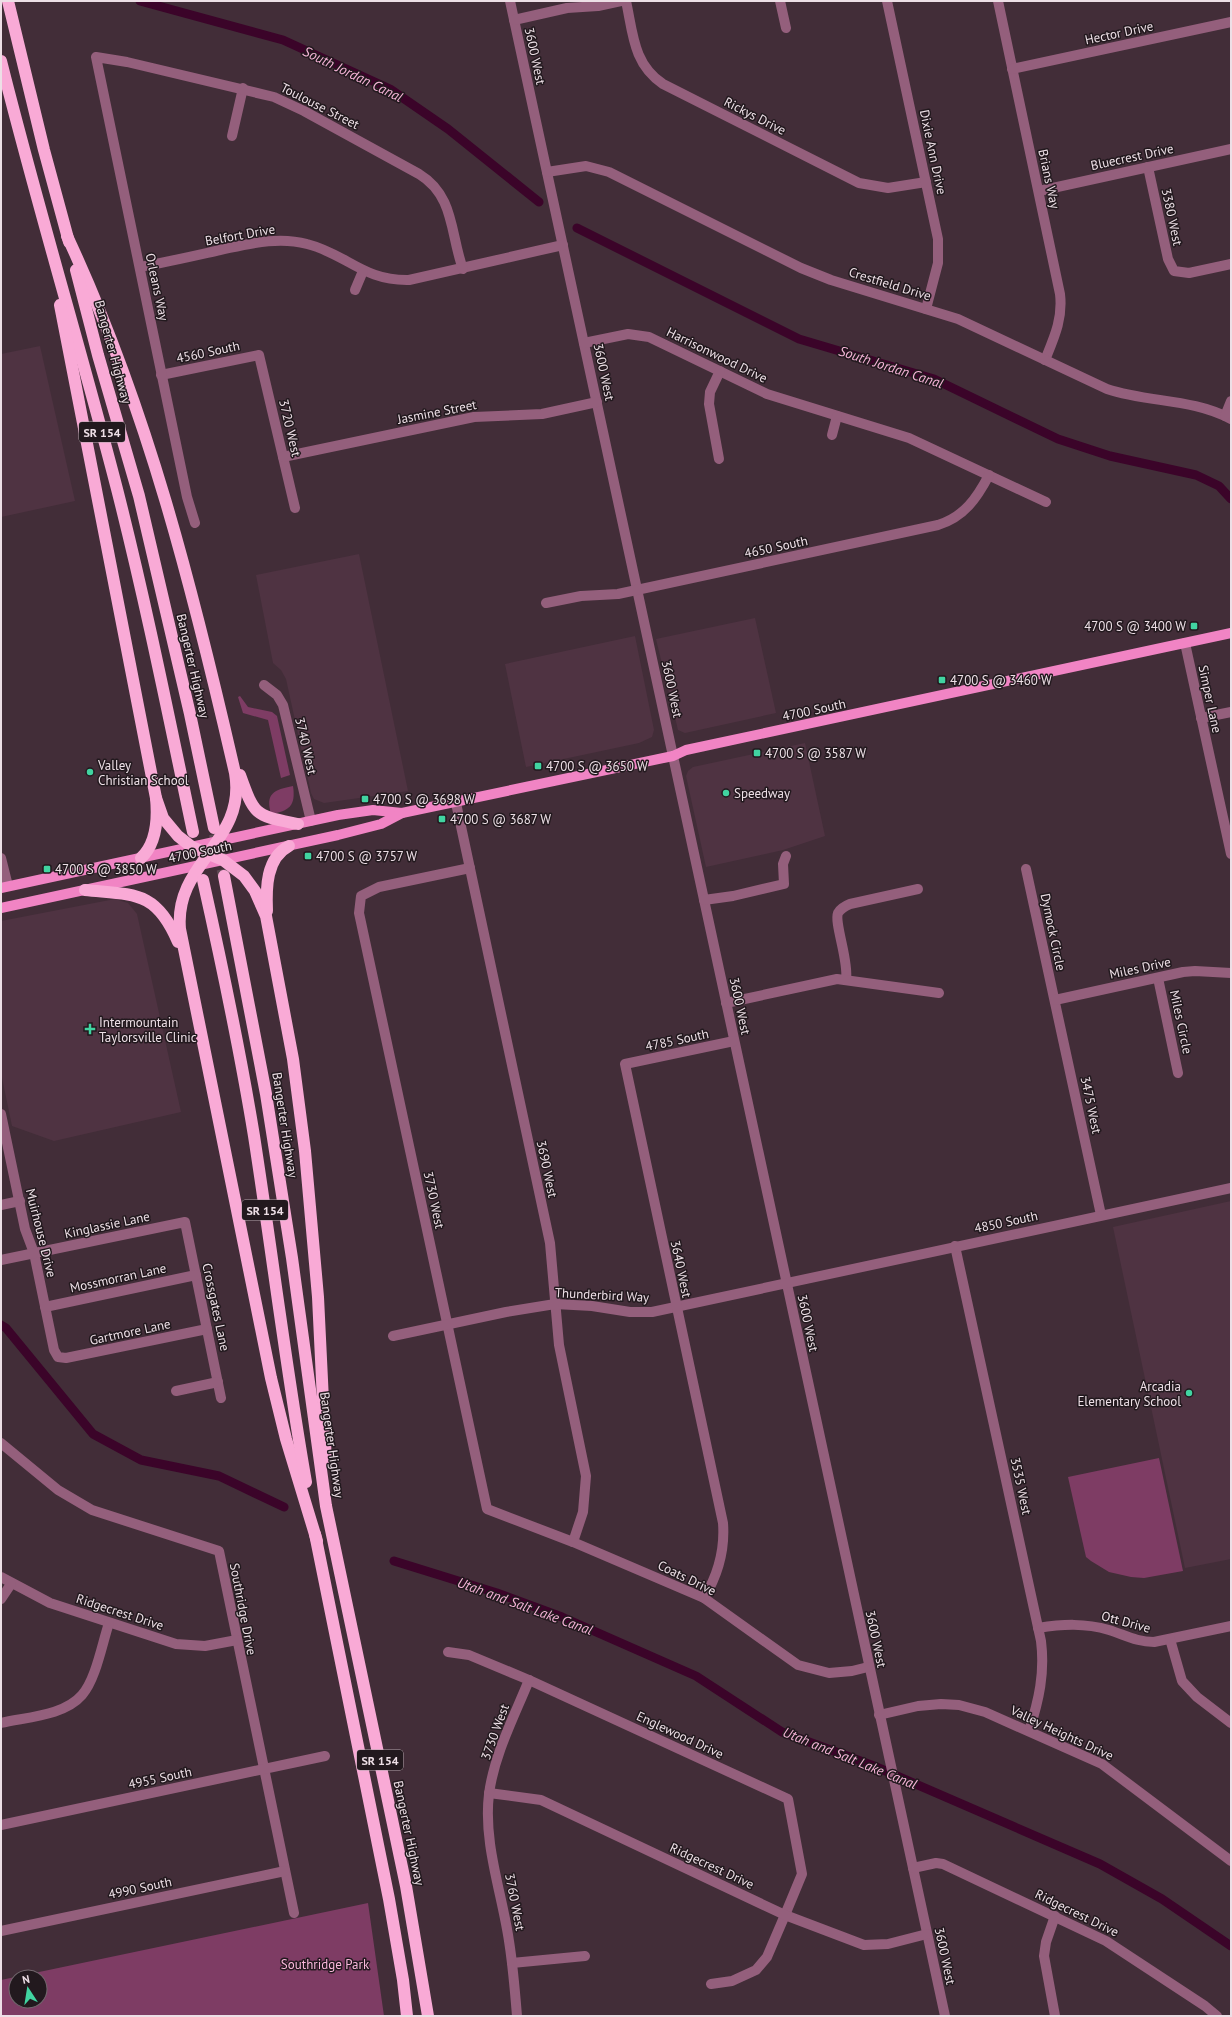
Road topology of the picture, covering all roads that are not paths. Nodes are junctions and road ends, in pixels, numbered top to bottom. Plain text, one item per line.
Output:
1 (8, 1) edge
2 (510, 1) edge
3 (621, 1) edge
4 (626, 1) edge
5 (780, 1) edge
6 (887, 1) edge
7 (998, 1) edge
8 (514, 20) junction
9 (1231, 22) edge
10 (786, 28) dead end
11 (96, 56) joint
12 (1, 61) edge
13 (1012, 69) junction
14 (243, 88) junction
15 (232, 136) dead end
16 (1231, 149) edge
17 (1148, 167) junction
18 (547, 172) junction
19 (926, 182) junction
20 (1038, 191) junction
21 (68, 236) junction
22 (563, 245) junction
23 (50, 251) junction
24 (1231, 264) edge
25 (140, 268) junction
26 (463, 269) junction
27 (363, 271) junction
28 (355, 290) dead end
29 (926, 309) junction
30 (584, 343) junction
31 (260, 355) joint
32 (1045, 360) junction
33 (720, 371) junction
34 (162, 375) junction
35 (1231, 401) edge
36 (597, 402) junction
37 (837, 416) junction
38 (1228, 418) edge
39 (832, 436) dead end
40 (283, 457) junction
41 (719, 459) dead end
42 (988, 475) junction
43 (1046, 502) dead end
44 (295, 508) dead end
45 (195, 523) dead end
46 (637, 590) junction
47 (546, 603) dead end
48 (1231, 633) edge
49 (1185, 643) junction
50 (264, 685) dead end
51 (1231, 712) edge
52 (1201, 718) junction
53 (230, 750) junction
54 (673, 756) junction
55 (156, 798) junction
56 (456, 803) junction
57 (402, 814) junction
58 (310, 821) junction
59 (298, 824) junction
60 (214, 828) tunnel mouth
61 (193, 832) dead end
62 (217, 841) junction
63 (289, 846) junction
64 (192, 847) junction
65 (208, 853) junction
66 (1231, 854) edge
67 (786, 856) dead end
68 (1, 858) edge
69 (141, 858) junction
70 (224, 860) junction
71 (200, 865) junction
72 (470, 868) junction
73 (1026, 869) dead end
74 (224, 876) tunnel mouth
75 (204, 880) dead end
76 (4, 887) edge
77 (918, 889) dead end
78 (85, 890) junction
79 (704, 900) junction
80 (1, 908) edge
81 (268, 925) junction
82 (184, 958) junction
83 (1231, 973) edge
84 (1158, 978) junction
85 (846, 979) junction
86 (939, 993) dead end
87 (1055, 1000) junction
88 (726, 1003) junction
89 (734, 1040) junction
90 (625, 1064) joint
91 (1178, 1073) dead end
92 (1, 1114) edge
93 (5, 1151) edge
94 (1231, 1188) edge
95 (20, 1202) junction
96 (1, 1205) edge
97 (1101, 1215) junction
98 (185, 1222) joint
99 (955, 1246) junction
100 (34, 1253) junction
101 (1, 1260) edge
102 (196, 1275) junction
103 (786, 1282) junction
104 (555, 1304) junction
105 (676, 1306) junction
106 (45, 1307) junction
107 (447, 1324) junction
108 (207, 1329) junction
109 (393, 1336) dead end
110 (58, 1357) joint
111 (218, 1382) junction
112 (176, 1391) dead end
113 (222, 1398) dead end
114 (1, 1443) edge
115 (326, 1506) junction
116 (487, 1509) joint
117 (317, 1541) junction
118 (573, 1542) junction
119 (1, 1578) edge
120 (11, 1584) junction
121 (704, 1598) junction
122 (1, 1599) edge
123 (108, 1623) junction
124 (1231, 1626) edge
125 (1038, 1628) junction
126 (1170, 1639) junction
127 (237, 1640) junction
128 (448, 1652) dead end
129 (868, 1667) junction
130 (529, 1680) junction
131 (879, 1715) junction
132 (1, 1723) edge
133 (1231, 1723) edge
134 (1029, 1731) junction
135 (325, 1756) dead end
136 (264, 1769) junction
137 (489, 1793) junction
138 (1, 1825) edge
139 (1231, 1861) edge
140 (913, 1868) junction
141 (285, 1871) junction
142 (294, 1913) dead end
143 (786, 1915) junction
144 (1055, 1916) junction
145 (1, 1931) edge
146 (927, 1934) junction
147 (585, 1956) dead end
148 (512, 1963) junction
149 (711, 1984) dead end
150 (407, 2016) edge
151 (428, 2016) edge
152 (517, 2016) edge
153 (944, 2016) edge
154 (1055, 2016) edge
155 (1217, 2016) edge

1 - 21 highway, Bangerter Highway / SR 154
2 - 8 street, 3600 West
3 - 8 street
4 - 19 street, Rickys Drive
5 - 10 street
6 - 19 street, Dixie Ann Drive
7 - 13 street, Brians Way
8 - 18 street, 3600 West
9 - 13 street, Hector Drive
11 - 14 street, Toulouse Street
11 - 25 street, Orleans Way
12 - 23 highway, SR 154
13 - 20 street, Brians Way
14 - 15 street
14 - 26 street, Toulouse Street
16 - 17 street, Bluecrest Drive
17 - 20 street, Bluecrest Drive
17 - 24 street, 3380 West
18 - 22 street, 3600 West
18 - 29 street, Crestfield Drive
19 - 29 street, Dixie Ann Drive
20 - 32 street, Brians Way
21 - 53 highway
21 - 60 highway, Bangerter Highway / SR 154
22 - 26 street, Belfort Drive
22 - 30 street, 3600 West
23 - 55 highway
23 - 61 highway, SR 154
25 - 27 street, Belfort Drive
25 - 34 street, Orleans Way
26 - 27 street, Belfort Drive
27 - 28 street
29 - 32 street, Crestfield Drive
30 - 33 street, Harrisonwood Drive
30 - 36 street, 3600 West
31 - 34 street, 4560 South
31 - 40 street, 3720 West
32 - 38 street, Crestfield Drive
33 - 37 street, Harrisonwood Drive
33 - 41 street
34 - 45 street, Orleans Way
35 - 38 street
36 - 40 street, Jasmine Street
36 - 46 street, 3600 West
37 - 39 street
37 - 42 street, Harrisonwood Drive
40 - 44 street, 3720 West
42 - 43 street, Harrisonwood Drive
42 - 46 street, 4650 South
46 - 47 street, 4650 South
46 - 54 street, 3600 West
48 - 49 main road, 4700 South
49 - 52 street, Simper Lane
49 - 54 main road, 4700 South
50 - 58 street, 3740 West
51 - 52 street
52 - 66 street, Simper Lane
53 - 59 highway
53 - 62 highway
54 - 56 main road, 4700 South
54 - 79 street, 3600 West
55 - 64 highway
55 - 69 highway
56 - 57 main road, 4700 South
56 - 72 street, 3690 West
57 - 58 main road, 4700 South
57 - 63 main road, 4700 South
58 - 59 main road, 4700 South
59 - 62 main road, 4700 South
62 - 64 main road, 4700 South
62 - 65 highway
63 - 70 main road, 4700 South
63 - 81 highway
64 - 65 highway
64 - 69 main road, 4700 South
65 - 70 highway
65 - 71 highway
67 - 79 street
68 - 76 street
69 - 76 main road, 4700 South
70 - 71 main road, 4700 South
70 - 81 highway
71 - 78 main road, 4700 South
71 - 82 highway
72 - 104 street, 3690 West
72 - 107 street, 3730 West
73 - 87 street, Dymock Circle
74 - 115 highway, Bangerter Highway / SR 154
75 - 117 highway, SR 154
77 - 85 street
78 - 80 main road, 4700 South
78 - 82 highway
79 - 88 street, 3600 West
81 - 115 highway
82 - 117 highway
83 - 84 street, Miles Drive
84 - 87 street, Miles Drive
84 - 91 street, Miles Circle
85 - 86 street
85 - 88 street
87 - 97 street, 3475 West
88 - 89 street, 3600 West
89 - 90 street, 4785 South
89 - 103 street, 3600 West
90 - 105 street, 3640 West
92 - 93 street, Muirhouse Drive
93 - 95 street, Muirhouse Drive
94 - 97 street, 4850 South
95 - 96 street
95 - 100 street, Muirhouse Drive
97 - 99 street, 4850 South
98 - 100 street, Kinglassie Lane
98 - 102 street, Crossgates Lane
99 - 103 street, 4850 South
99 - 125 street, 3535 West
100 - 101 street, Kinglassie Lane
100 - 106 street, Muirhouse Drive
102 - 106 street, Mossmorran Lane
102 - 108 street, Crossgates Lane
103 - 105 street, Thunderbird Way
103 - 129 street, 3600 West
104 - 105 street, Thunderbird Way
104 - 107 street, Thunderbird Way
104 - 118 street, 3690 West
105 - 121 street, 3640 West
106 - 110 street, Muirhouse Drive
107 - 109 street, Thunderbird Way
107 - 116 street, 3730 West
108 - 110 street, Gartmore Lane
108 - 111 street, Crossgates Lane
111 - 112 street
111 - 113 street, Crossgates Lane
114 - 127 street, Southridge Drive
115 - 151 highway, Bangerter Highway / SR 154
116 - 118 street, Coats Drive
117 - 150 highway, SR 154
118 - 121 street, Coats Drive
119 - 120 street, Ridgecrest Drive
120 - 122 street
120 - 123 street, Ridgecrest Drive
121 - 129 street, Coats Drive
123 - 127 street, Ridgecrest Drive
123 - 132 street
124 - 126 street, Ott Drive
125 - 126 street, Ott Drive
125 - 134 street, 3535 West
126 - 133 street
127 - 136 street, Southridge Drive
128 - 130 street, Englewood Drive
129 - 131 street, 3600 West
130 - 137 street, 3730 West
130 - 143 street, Englewood Drive
131 - 134 street, Valley Heights Drive
131 - 140 street, 3600 West
134 - 139 street, Valley Heights Drive
135 - 136 street, 4955 South
136 - 138 street, 4955 South
136 - 141 street, Southridge Drive
137 - 143 street, Ridgecrest Drive
137 - 148 street, 3760 West
140 - 144 street, Ridgecrest Drive
140 - 146 street, 3600 West
141 - 142 street, Southridge Drive
141 - 145 street, 4990 South
143 - 146 street, Ridgecrest Drive
143 - 149 street
144 - 154 street
144 - 155 street, Ridgecrest Drive
146 - 153 street, 3600 West
147 - 148 street
148 - 152 street, 3760 West

